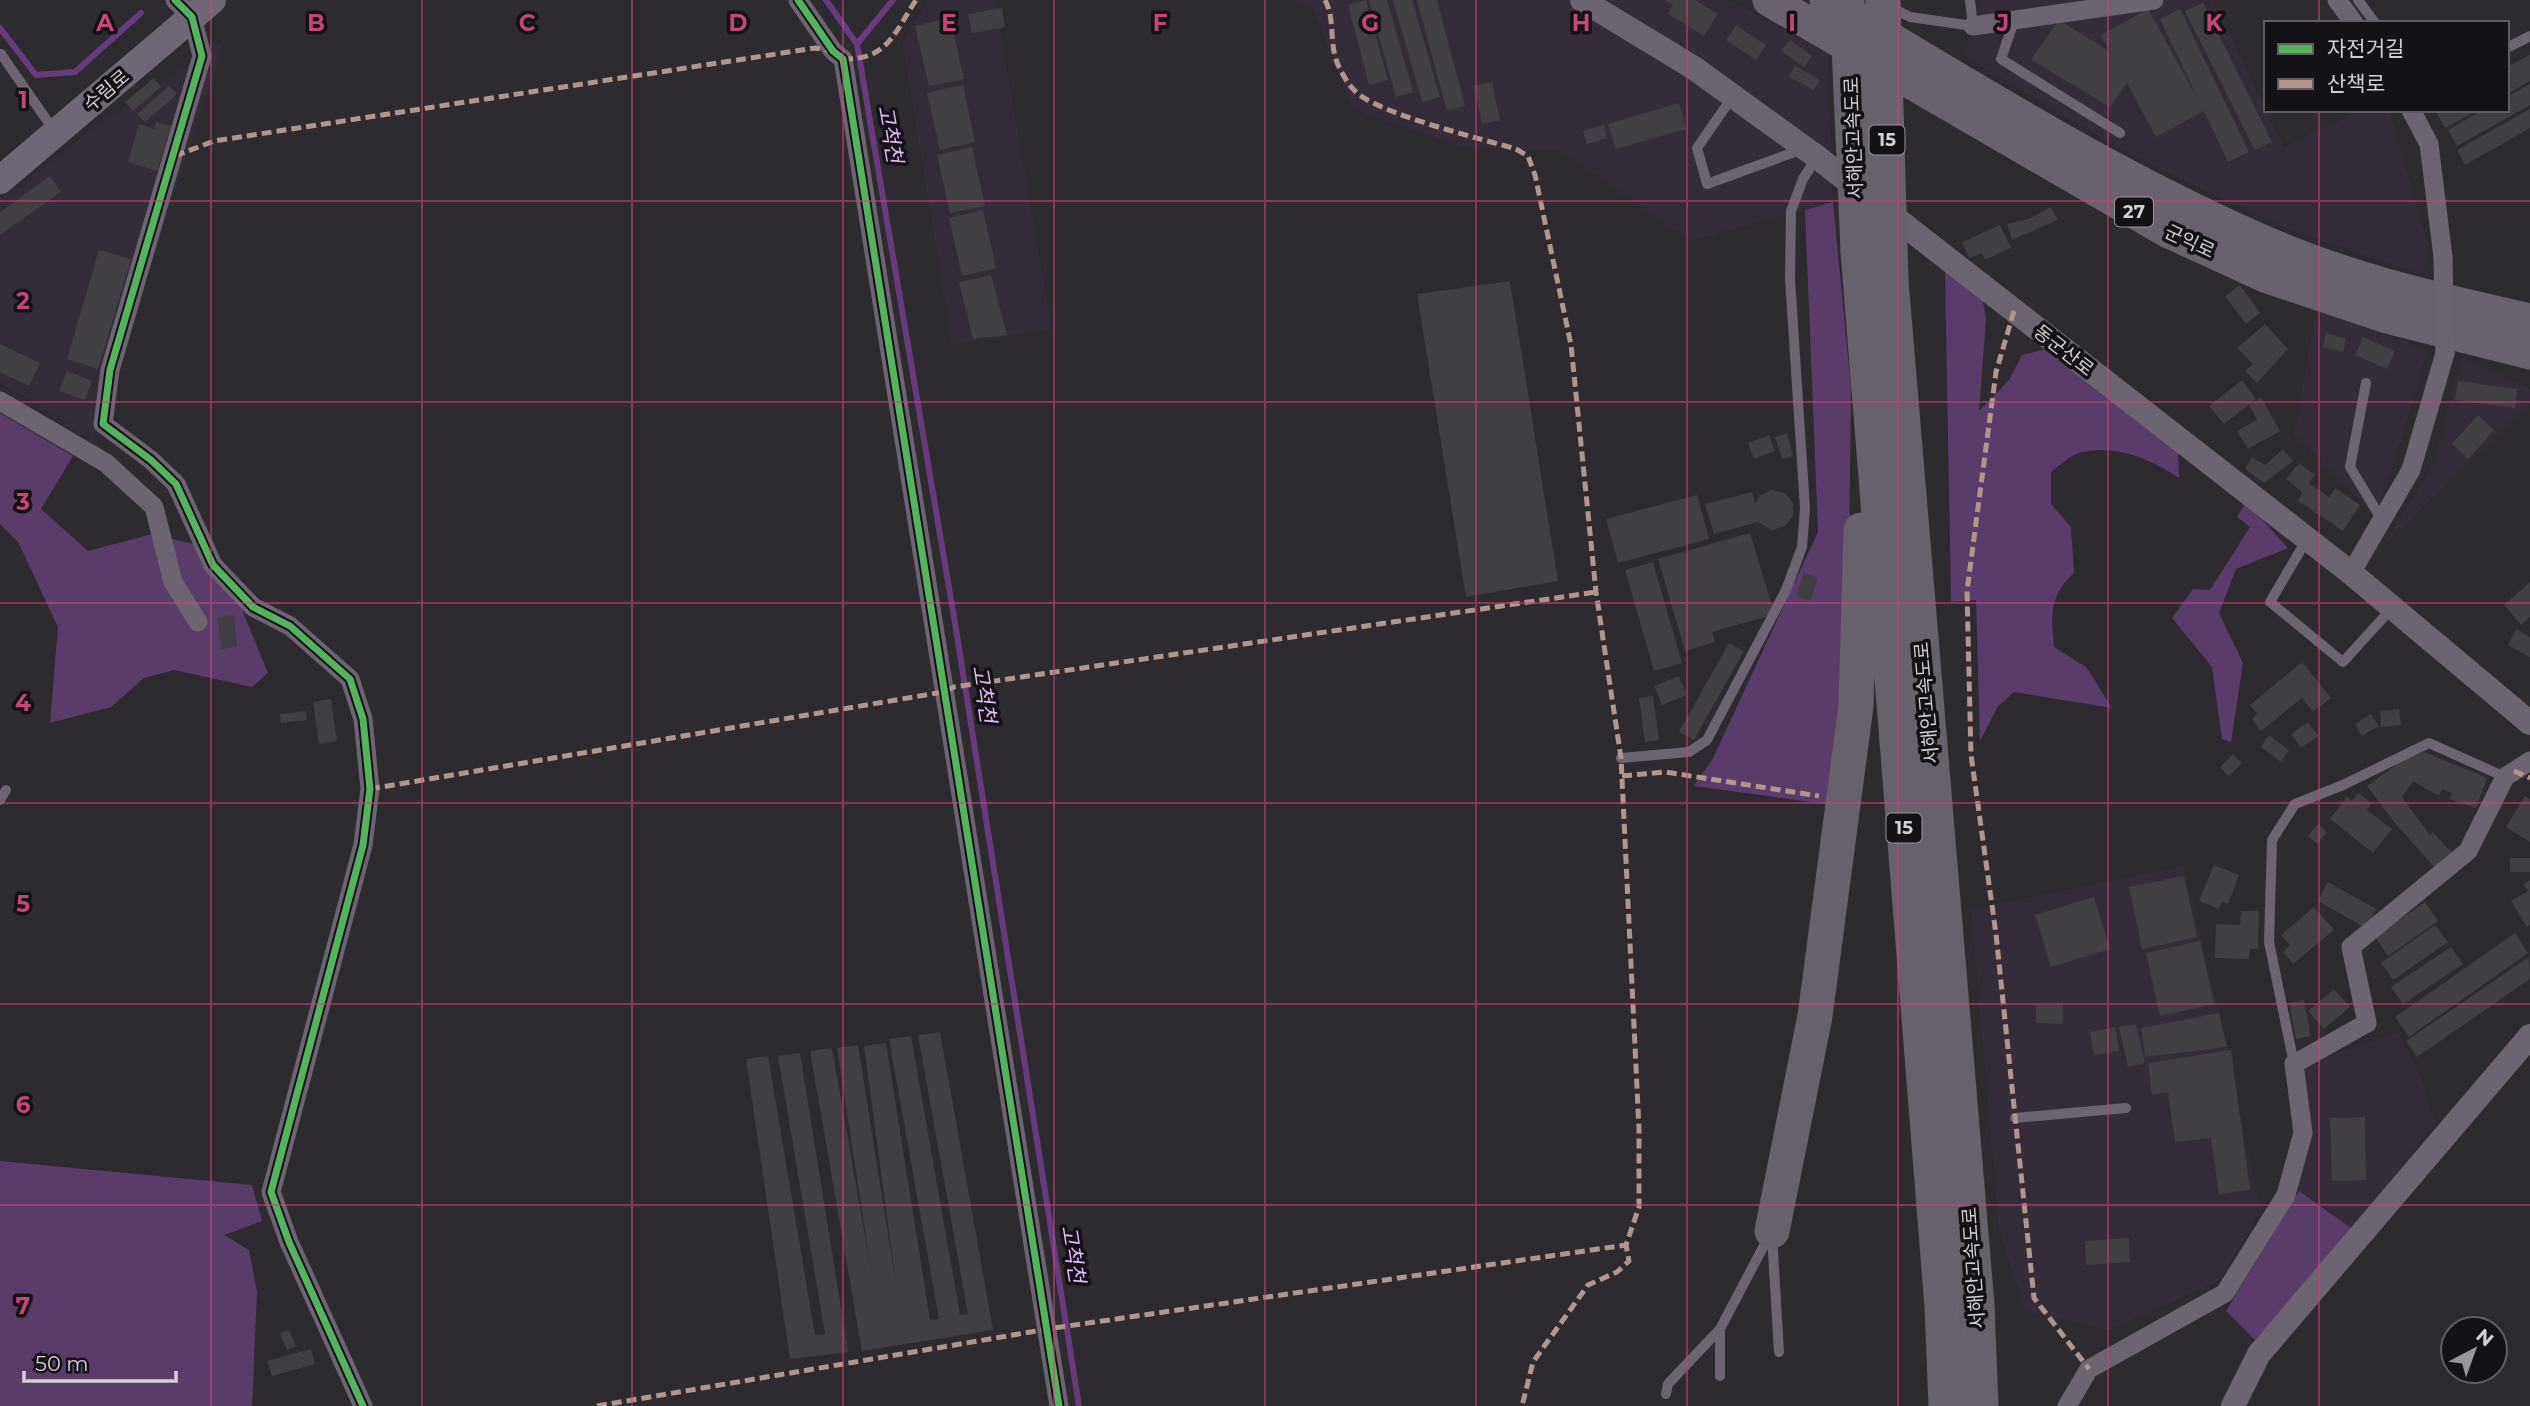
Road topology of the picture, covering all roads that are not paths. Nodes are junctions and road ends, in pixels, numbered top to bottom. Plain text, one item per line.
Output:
1 (798, 0) edge
2 (1582, 0) edge
3 (1769, 0) edge
4 (1826, 0) edge
5 (1847, 0) edge
6 (1877, 0) edge
7 (1883, 0) edge
8 (1970, 0) edge
9 (2154, 0) edge
10 (2337, 0) edge
11 (2358, 0) edge
12 (193, 6) edge
13 (2014, 20) junction
14 (2353, 21) edge
15 (2374, 21) edge
16 (1973, 26) junction
17 (2530, 36) edge
18 (2509, 47) edge
19 (1, 54) edge
20 (1733, 96) junction
21 (2412, 112) edge
22 (55, 132) junction
23 (2120, 133) dead end
24 (1810, 153) junction
25 (0, 180) edge
26 (2530, 320) edge
27 (1865, 348) junction
28 (2530, 353) edge
29 (2366, 383) dead end
30 (0, 401) edge
31 (176, 484) junction
32 (154, 507) junction
33 (2382, 520) junction
34 (2307, 538) junction
35 (2351, 573) junction
36 (2392, 607) junction
37 (198, 622) dead end
38 (2530, 723) edge
39 (1621, 758) dead end
40 (2530, 761) edge
41 (2505, 777) junction
42 (6, 790) dead end
43 (0, 800) edge
44 (2530, 1035) edge
45 (2294, 1064) junction
46 (2126, 1108) dead end
47 (2015, 1118) dead end
48 (1772, 1231) junction
49 (1720, 1329) junction
50 (1779, 1352) dead end
51 (1720, 1376) dead end
52 (1666, 1394) dead end
53 (363, 1406) edge
54 (1059, 1406) edge
55 (1946, 1406) edge
56 (1981, 1406) edge
57 (2067, 1406) edge
58 (2233, 1406) edge

1 - 54 street
2 - 20 street, 동군산로
3 - 28 highway, 군익로 / 27
4 - 26 highway, 군익로 / 27
5 - 27 highway, 서해안고속도로 / 15, bridge
6 - 16 lane
7 - 56 highway, 서해안고속도로 / 15, bridge
8 - 16 lane
9 - 13 street
10 - 14 street
11 - 15 lane
12 - 22 main road, 수림로
12 - 31 street
13 - 16 street
13 - 23 lane
17 - 18 lane
19 - 22 lane
20 - 24 street, 동군산로
20 - 24 lane
21 - 33 street, bridge
22 - 25 main road, 수림로
24 - 34 street, 동군산로
24 - 39 lane
27 - 48 highway
27 - 55 highway, 서해안고속도로 / 15
29 - 33 lane
30 - 32 street
31 - 32 street
31 - 53 street
32 - 37 street
33 - 35 street
34 - 35 street, 동군산로
34 - 36 lane
35 - 36 street, 동군산로
36 - 38 street, 동군산로
40 - 41 street
41 - 45 street
41 - 45 lane
42 - 43 lane
44 - 58 street
45 - 57 street
46 - 47 lane
48 - 49 lane
48 - 50 lane
49 - 51 lane
49 - 52 lane

